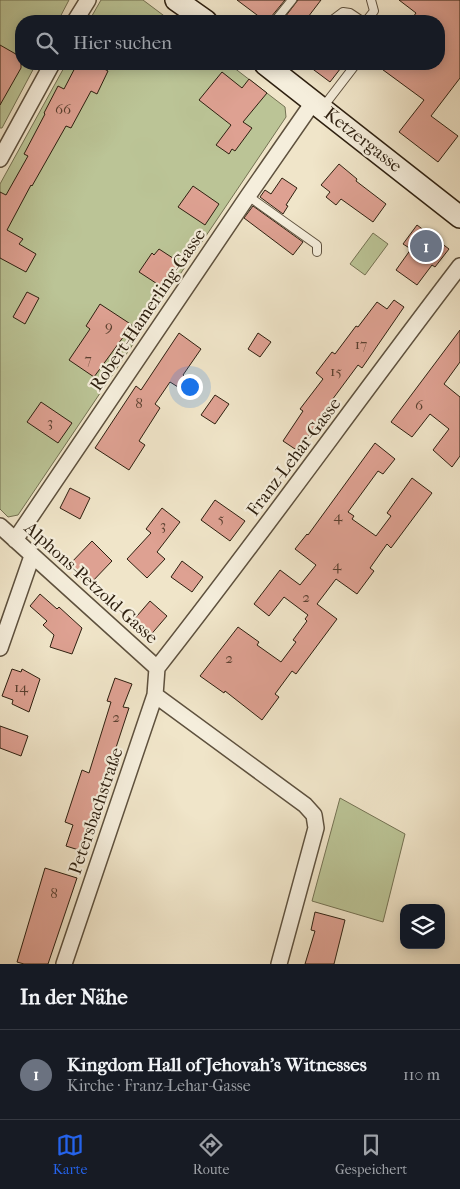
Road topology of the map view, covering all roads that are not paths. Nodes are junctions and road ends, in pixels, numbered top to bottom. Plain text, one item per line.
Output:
1 (88, 0) edge
2 (176, 0) edge
3 (292, 0) edge
4 (371, 0) edge
5 (79, 15) edge
6 (197, 15) edge
7 (280, 15) edge
8 (339, 15) edge
9 (353, 15) edge
10 (371, 15) edge
11 (49, 70) edge
12 (275, 70) edge
13 (350, 70) edge
14 (318, 105) junction
15 (2, 151) edge
16 (248, 196) junction
17 (460, 217) edge
18 (316, 252) dead end
19 (460, 266) edge
20 (0, 526) edge
21 (15, 540) junction
22 (32, 556) junction
23 (0, 648) edge
24 (157, 668) junction
25 (155, 695) junction
26 (64, 964) edge
27 (279, 964) edge

1 - 5 street
2 - 6 main road
3 - 7 lane
4 - 10 lane
8 - 9 lane
11 - 15 street
12 - 14 main road, Ketzergasse
13 - 14 lane
14 - 16 street, Robert-Hamerling-Gasse
14 - 17 main road, Ketzergasse
16 - 18 lane
16 - 21 street, Robert-Hamerling-Gasse
19 - 24 street, Franz-Lehar-Gasse
20 - 21 street, Alphons-Petzold-Gasse
21 - 22 street, Alphons-Petzold-Gasse
22 - 23 street
22 - 24 street, Alphons-Petzold-Gasse
24 - 25 street, Petersbachstraße
25 - 26 street, Petersbachstraße
25 - 27 street

